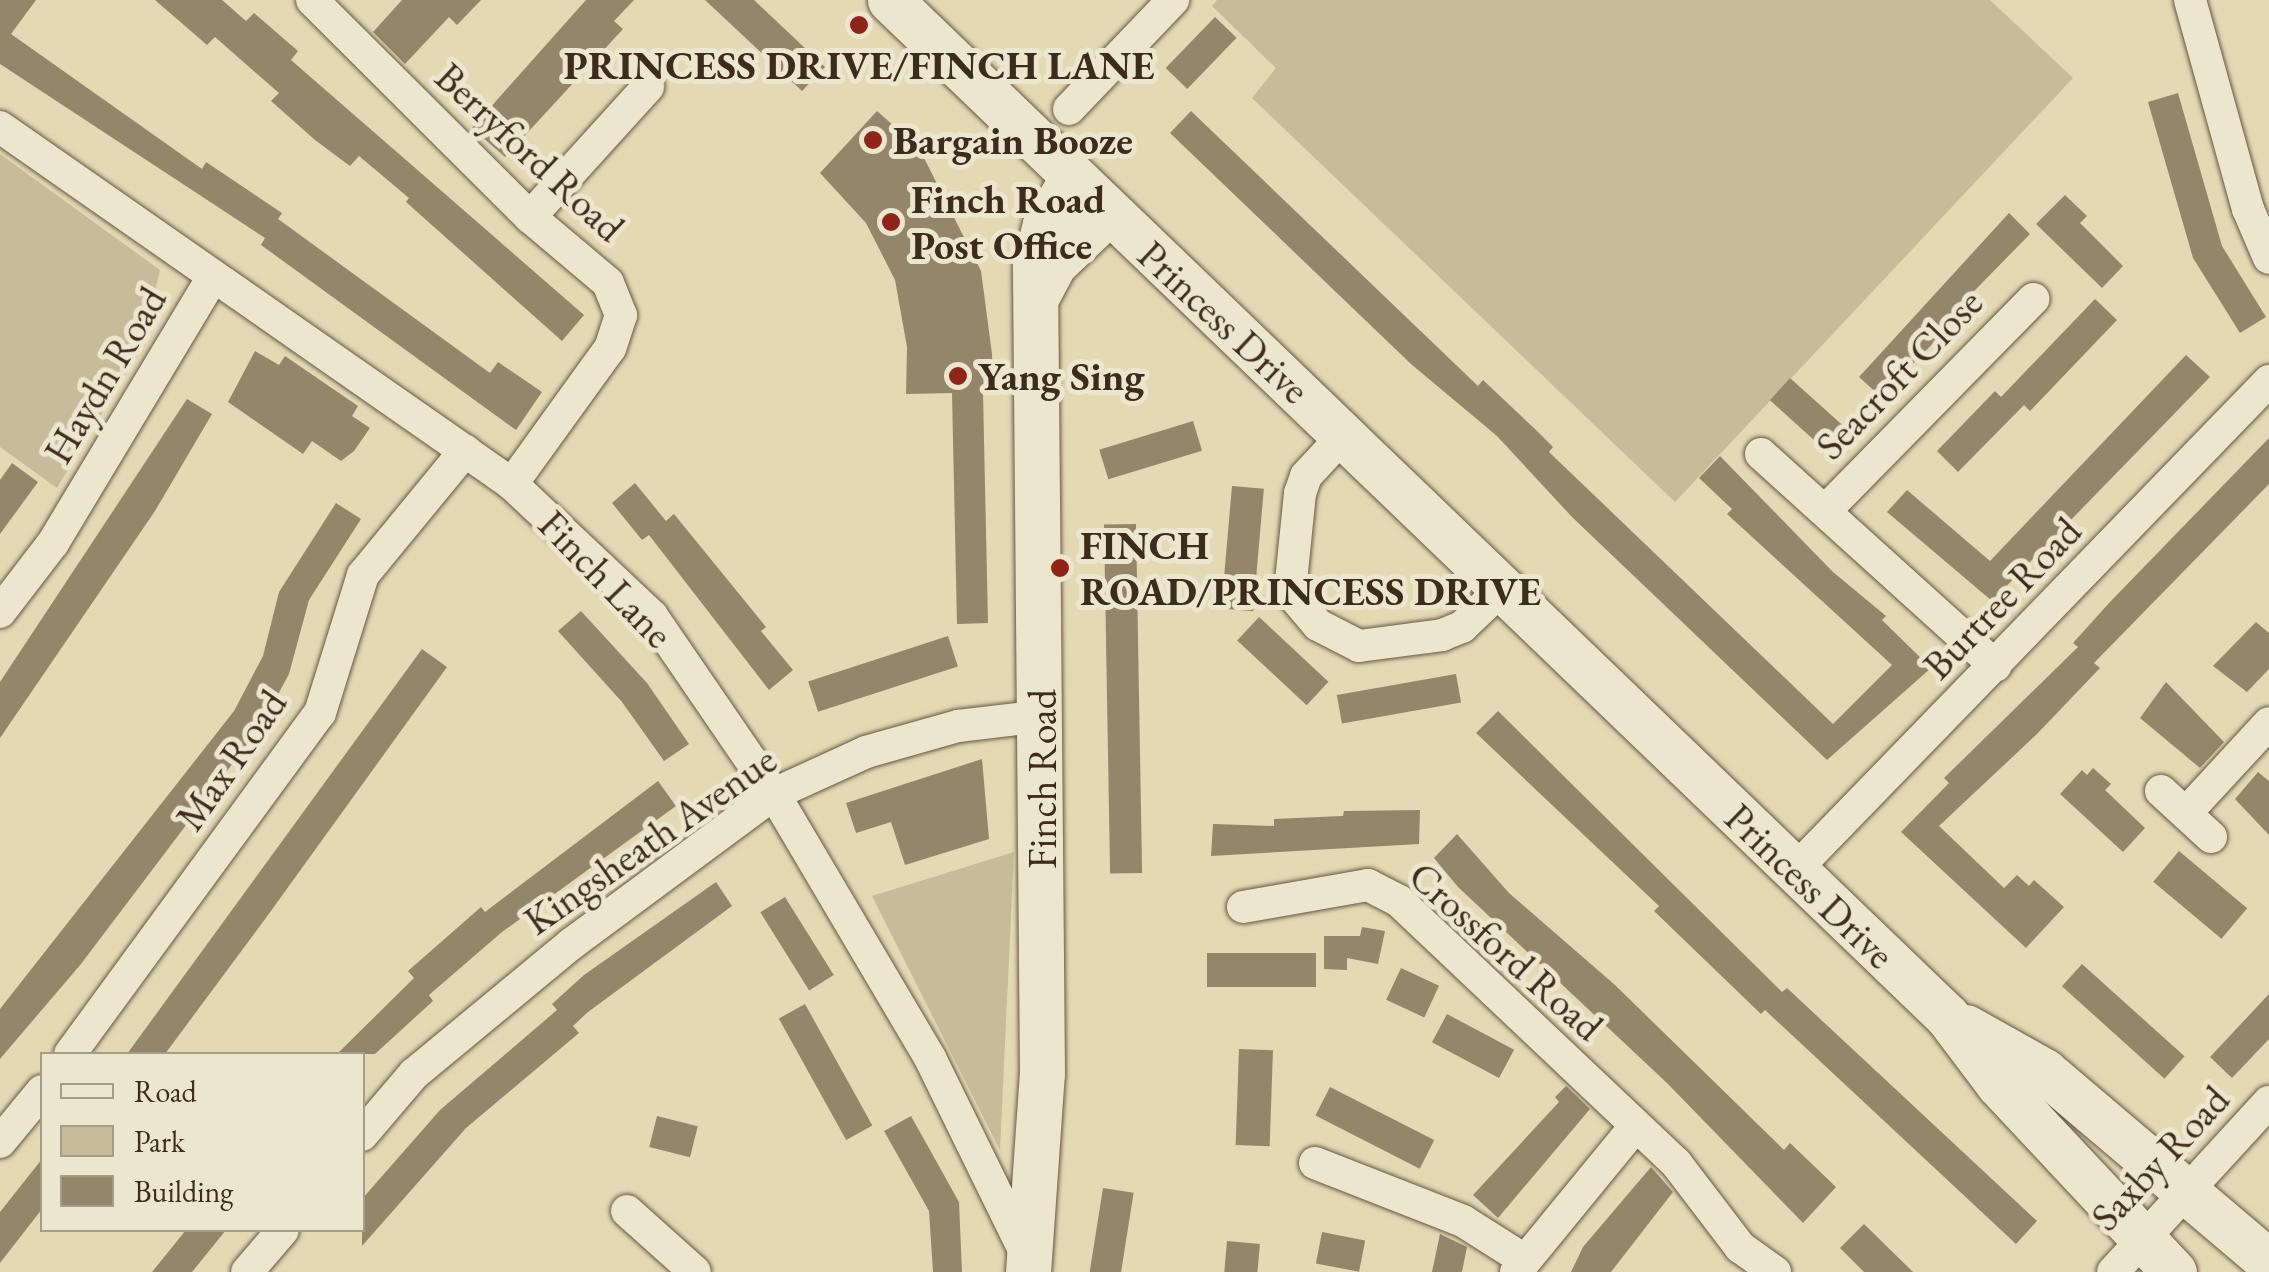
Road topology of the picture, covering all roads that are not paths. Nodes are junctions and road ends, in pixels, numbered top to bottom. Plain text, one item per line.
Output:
1 (312, 0) edge
2 (890, 0) edge
3 (1173, 0) edge
4 (2190, 0) edge
5 (648, 87) dead end
6 (1069, 109) dead end
7 (0, 127) edge
8 (1073, 177) junction
9 (1108, 213) junction
10 (530, 216) junction
11 (2269, 258) edge
12 (212, 278) junction
13 (1038, 296) junction
14 (2033, 298) dead end
15 (2269, 381) edge
16 (1343, 436) junction
17 (465, 452) junction
18 (1760, 454) dead end
19 (512, 484) junction
20 (1826, 510) junction
21 (1503, 588) junction
22 (0, 612) edge
23 (1996, 666) junction
24 (1043, 716) junction
25 (2269, 723) edge
26 (2161, 791) dead end
27 (774, 794) junction
28 (2186, 813) junction
29 (2211, 837) dead end
30 (1793, 872) junction
31 (1243, 907) dead end
32 (1947, 1016) junction
33 (71, 1052) edge
34 (40, 1092) edge
35 (2269, 1102) edge
36 (1633, 1129) junction
37 (365, 1131) edge
38 (0, 1142) edge
39 (1315, 1163) dead end
40 (2189, 1190) junction
41 (627, 1210) dead end
42 (282, 1232) edge
43 (2126, 1257) edge
44 (2269, 1262) edge
45 (1520, 1266) edge
46 (261, 1267) edge
47 (1029, 1267) edge
48 (695, 1272) edge
49 (1775, 1272) edge
50 (2174, 1272) edge

1 - 10 street, Berryford Road
2 - 8 street, Princess Drive
3 - 6 street
4 - 11 street
5 - 10 street
7 - 12 street, Finch Lane
8 - 9 street, Princess Drive
8 - 13 street, Finch Road
9 - 13 street
9 - 16 street, Princess Drive
10 - 19 street, Berryford Road
12 - 17 street, Finch Lane
12 - 22 street, Haydn Road
13 - 24 street, Finch Road
14 - 20 street, Seacroft Close
15 - 23 street, Burtree Road
16 - 21 street, Princess Drive
16 - 21 street, Princess Drive
17 - 19 street, Finch Lane
17 - 33 street, Max Road
18 - 20 street
19 - 27 street, Finch Lane
20 - 23 street
21 - 30 street, Princess Drive
23 - 30 street, Burtree Road
24 - 27 street, Kingsheath Avenue
24 - 47 street, Finch Road
25 - 28 street
26 - 28 street
27 - 37 street, Kingsheath Avenue
27 - 47 street, Finch Lane
28 - 29 street
30 - 32 street, Princess Drive
31 - 36 street, Crossford Road
32 - 40 street, Princess Drive
32 - 43 street, Princess Drive
34 - 38 street
35 - 40 street, Saxby Road
36 - 45 street
36 - 49 street, Crossford Road
39 - 45 street
40 - 43 street, Saxby Road
40 - 44 street, Princess Drive
41 - 48 street
42 - 46 street
43 - 50 street, Princess Drive

